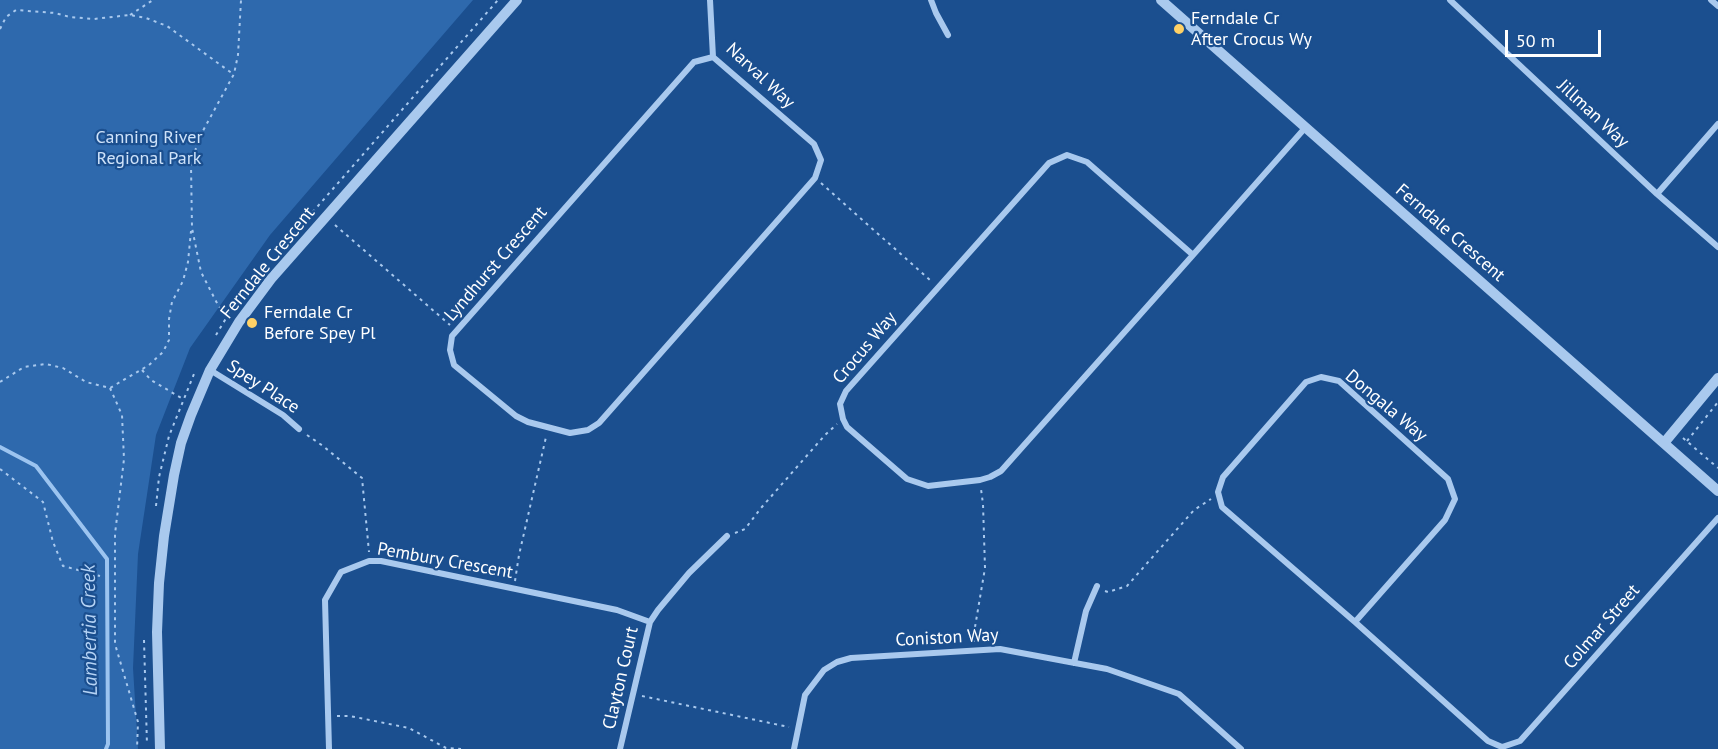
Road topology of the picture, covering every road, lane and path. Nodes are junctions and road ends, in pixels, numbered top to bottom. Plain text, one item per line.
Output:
1 (153, 0) edge
2 (241, 0) edge
3 (498, 0) edge
4 (517, 0) edge
5 (710, 0) edge
6 (931, 0) edge
7 (1161, 0) edge
8 (1450, 0) edge
9 (1711, 0) edge
10 (1718, 6) edge
11 (130, 15) junction
12 (0, 29) edge
13 (948, 34) dead end
14 (713, 57) junction
15 (234, 74) junction
16 (1718, 124) edge
17 (1305, 128) junction
18 (821, 160) joint
19 (815, 178) junction
20 (1657, 194) junction
21 (327, 217) junction
22 (192, 228) junction
23 (283, 246) dead end
24 (1718, 248) edge
25 (1193, 255) junction
26 (255, 280) dead end
27 (938, 286) junction
28 (457, 331) junction
29 (141, 370) junction
30 (210, 370) junction
31 (1718, 378) edge
32 (0, 382) edge
33 (110, 388) junction
34 (183, 399) dead end
35 (1718, 402) edge
36 (843, 419) junction
37 (549, 428) junction
38 (299, 429) joint
39 (1674, 430) junction
40 (1687, 441) junction
41 (1664, 443) junction
42 (1718, 468) edge
43 (0, 469) edge
44 (980, 480) junction
45 (1718, 491) edge
46 (1220, 496) junction
47 (1718, 518) edge
48 (727, 536) joint
49 (369, 561) junction
50 (100, 576) dead end
51 (1097, 586) joint
52 (513, 588) junction
53 (650, 622) junction
54 (1355, 622) junction
55 (975, 650) junction
56 (1074, 663) junction
57 (632, 694) junction
58 (328, 717) junction
59 (798, 728) junction
60 (137, 749) edge
61 (160, 749) edge
62 (329, 749) edge
63 (461, 749) edge
64 (620, 749) edge
65 (794, 749) edge
66 (1241, 749) edge

1 - 11 path
2 - 15 path
3 - 23 path
4 - 21 street, Ferndale Crescent
5 - 14 street, Narval Way
6 - 13 street
7 - 17 street, Ferndale Crescent
8 - 20 street, Jillman Way
9 - 10 street
11 - 12 path
11 - 15 path
14 - 18 street, Narval Way
14 - 28 street, Lyndhurst Crescent
15 - 22 path
16 - 20 street
17 - 25 street
17 - 41 street, Ferndale Crescent
18 - 19 street, Lyndhurst Crescent
19 - 27 path
19 - 37 street, Lyndhurst Crescent
20 - 24 street, Jillman Way
21 - 28 path
21 - 30 street, Ferndale Crescent
22 - 26 path
22 - 29 path
25 - 27 street, Crocus Way
25 - 44 street
27 - 36 street, Crocus Way
28 - 37 street, Lyndhurst Crescent
29 - 33 path
29 - 34 path
30 - 38 street, Spey Place
30 - 61 street, Ferndale Crescent
31 - 39 street
32 - 33 path
33 - 60 path
35 - 40 path
36 - 44 street
36 - 48 path
37 - 52 path
38 - 49 path
39 - 40 path
39 - 41 street
40 - 42 path
41 - 45 street, Ferndale Crescent
43 - 50 path
44 - 55 path
46 - 51 path
46 - 54 street
46 - 54 street, Dongala Way
47 - 54 street, Colmar Street
48 - 53 street, Clayton Court
49 - 52 street, Pembury Crescent
49 - 58 street, Pembury Crescent
51 - 56 street
52 - 53 street, Pembury Crescent
53 - 57 street, Clayton Court
55 - 56 street, Coniston Way
55 - 59 street, Coniston Way
56 - 66 street, Coniston Way
57 - 59 path
57 - 64 street, Clayton Court
58 - 62 street, Pembury Crescent
58 - 63 path
59 - 65 street, Coniston Way

